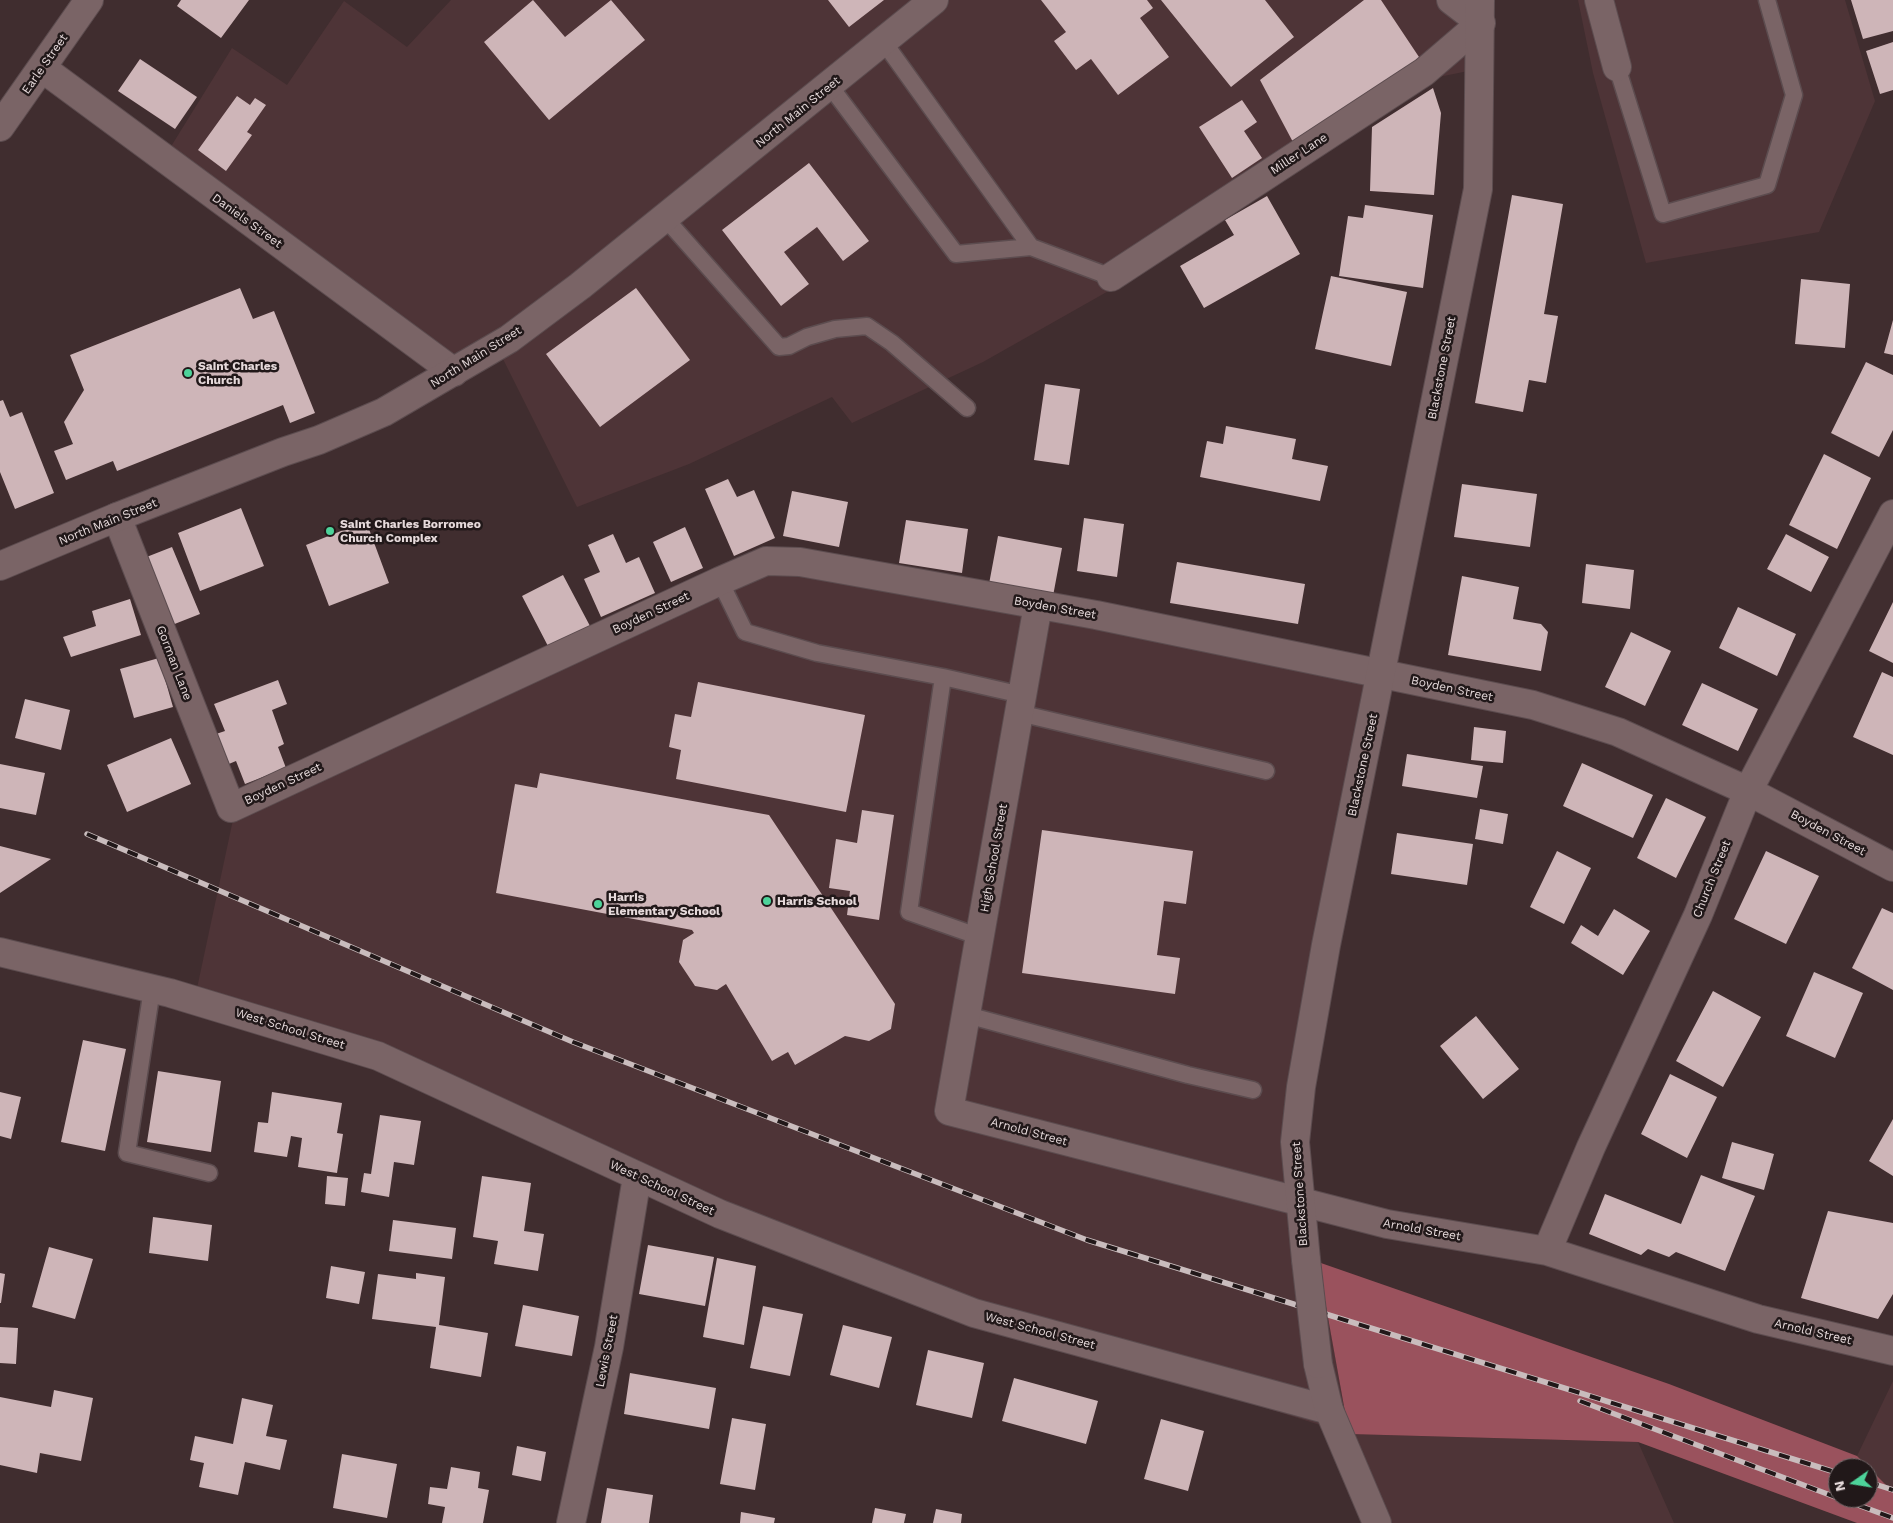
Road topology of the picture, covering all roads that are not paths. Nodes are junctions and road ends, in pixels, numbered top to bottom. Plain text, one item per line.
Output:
1 (89, 0) edge
2 (934, 0) edge
3 (1451, 0) edge
4 (1599, 0) edge
5 (1767, 0) edge
6 (1480, 12) edge
7 (883, 41) junction
8 (1617, 67) joint
9 (42, 68) junction
10 (830, 86) junction
11 (4, 112) edge
12 (664, 218) junction
13 (1031, 247) junction
14 (1111, 277) joint
15 (454, 372) junction
16 (967, 408) dead end
17 (1893, 514) edge
18 (116, 517) junction
19 (0, 566) edge
20 (720, 581) junction
21 (1038, 605) junction
22 (1382, 674) junction
23 (943, 677) junction
24 (1021, 704) junction
25 (1266, 771) dead end
26 (1748, 791) junction
27 (231, 808) joint
28 (1893, 867) edge
29 (980, 936) junction
30 (0, 952) edge
31 (152, 989) junction
32 (967, 1015) junction
33 (1253, 1090) dead end
34 (950, 1111) joint
35 (209, 1173) dead end
36 (637, 1177) junction
37 (1299, 1202) junction
38 (1547, 1251) junction
39 (1893, 1351) edge
40 (1329, 1410) junction
41 (571, 1523) edge
42 (1377, 1523) edge

1 - 9 street, Earle Street
2 - 7 street, North Main Street
3 - 6 street
4 - 8 street
5 - 8 lane
6 - 14 street, Miller Lane
6 - 22 street, Blackstone Street
7 - 10 street, North Main Street
7 - 13 lane
9 - 11 street, Earle Street
9 - 15 street, Daniels Street
10 - 12 street, North Main Street
10 - 13 lane
12 - 15 street, North Main Street
12 - 16 lane
13 - 14 lane
15 - 18 street, North Main Street
17 - 26 street, Church Street
18 - 19 street, North Main Street
18 - 27 street, Gorman Lane
20 - 21 street, Boyden Street
20 - 23 lane
20 - 27 street, Boyden Street
21 - 22 street, Boyden Street
21 - 24 street, High School Street
22 - 26 street, Boyden Street
22 - 37 street, Blackstone Street
23 - 24 lane
23 - 29 lane
24 - 25 lane
24 - 29 street, High School Street
26 - 28 street, Boyden Street
26 - 38 street, Church Street
29 - 32 street, High School Street
30 - 31 street, West School Street
31 - 35 lane
31 - 36 street, West School Street
32 - 33 lane
32 - 34 street, High School Street
34 - 37 street, Arnold Street
36 - 40 street, West School Street
36 - 41 street, Lewis Street
37 - 38 street, Arnold Street
37 - 40 street, Blackstone Street, bridge
38 - 39 street, Arnold Street
40 - 42 street, Blackstone Street

